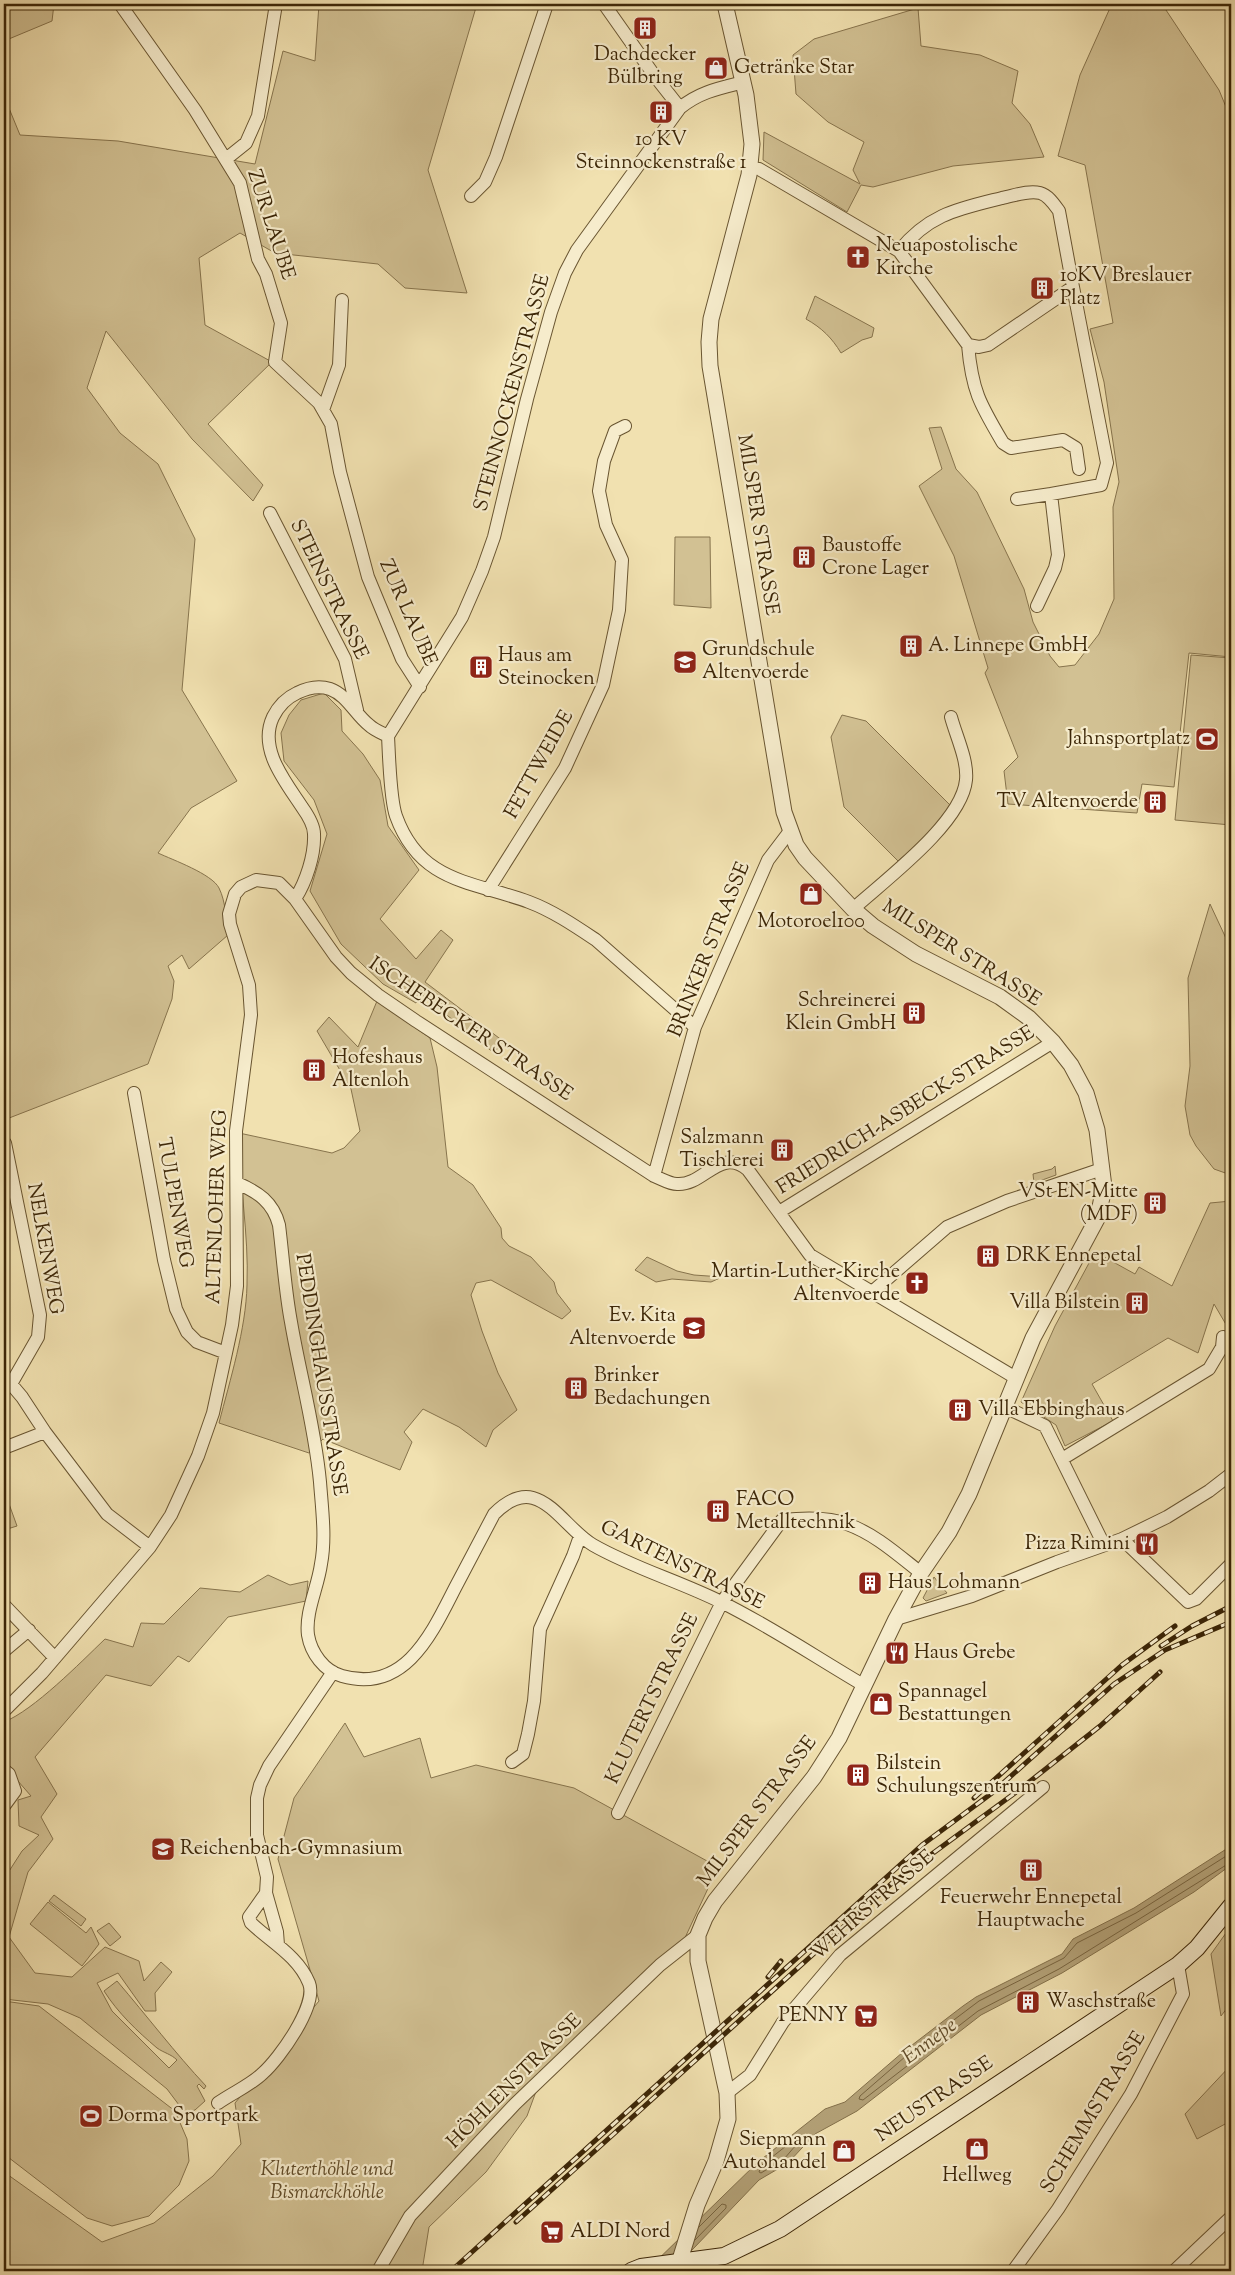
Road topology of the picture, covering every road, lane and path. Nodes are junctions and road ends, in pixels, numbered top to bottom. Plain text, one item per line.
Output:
1 (120, 4) edge
2 (276, 4) edge
3 (547, 4) edge
4 (604, 4) edge
5 (725, 4) edge
6 (744, 82) junction
7 (680, 108) junction
8 (226, 159) junction
9 (750, 168) junction
10 (471, 196) dead end
11 (899, 251) junction
12 (1073, 287) junction
13 (342, 300) dead end
14 (968, 345) junction
15 (323, 410) junction
16 (624, 426) dead end
17 (1079, 470) dead end
18 (1052, 494) junction
19 (1017, 499) dead end
20 (270, 513) dead end
21 (1037, 606) dead end
22 (420, 687) junction
23 (357, 713) junction
24 (951, 717) dead end
25 (388, 736) junction
26 (790, 831) junction
27 (488, 890) junction
28 (235, 894) joint
29 (295, 899) junction
30 (853, 909) junction
31 (695, 1027) junction
32 (1053, 1042) junction
33 (134, 1093) dead end
34 (5, 1143) edge
35 (1102, 1168) junction
36 (654, 1176) junction
37 (237, 1183) junction
38 (779, 1212) junction
39 (872, 1292) junction
40 (1223, 1337) dead end
41 (226, 1353) junction
42 (1016, 1378) junction
43 (7, 1383) edge
44 (1005, 1407) junction
45 (45, 1432) junction
46 (4, 1448) edge
47 (1062, 1459) junction
48 (1231, 1474) edge
49 (512, 1500) joint
50 (580, 1536) junction
51 (1122, 1539) junction
52 (1104, 1545) junction
53 (150, 1547) junction
54 (1231, 1564) edge
55 (921, 1573) junction
56 (722, 1602) junction
57 (4, 1605) edge
58 (896, 1619) junction
59 (29, 1630) junction
60 (4, 1651) edge
61 (55, 1658) junction
62 (333, 1672) junction
63 (865, 1686) junction
64 (4, 1712) edge
65 (512, 1762) dead end
66 (4, 1770) edge
67 (1043, 1787) dead end
68 (4, 1806) edge
69 (618, 1813) dead end
70 (266, 1894) junction
71 (1231, 1906) edge
72 (698, 1935) junction
73 (278, 1945) junction
74 (1178, 1965) junction
75 (727, 2093) junction
76 (218, 2102) dead end
77 (1231, 2217) edge
78 (678, 2267) edge
79 (378, 2271) edge
80 (631, 2271) edge
81 (1013, 2271) edge
82 (1174, 2271) edge

1 - 8 street, ZUR LAUBE
2 - 8 street
3 - 10 street
4 - 7 street
5 - 6 street, MILSPER STRASSE
6 - 7 street, STEINNOCKENSTRASSE
6 - 9 street, MILSPER STRASSE
7 - 22 street, STEINNOCKENSTRASSE
8 - 15 street, ZUR LAUBE
9 - 11 street
9 - 26 street, MILSPER STRASSE
11 - 12 street
11 - 14 street
12 - 14 street
12 - 18 street
13 - 15 street
14 - 17 street
15 - 22 street, ZUR LAUBE
16 - 27 street, FETTWEIDE
18 - 19 street
18 - 21 street
20 - 23 street, STEINSTRASSE
22 - 25 street, STEINNOCKENSTRASSE
23 - 25 street
23 - 29 street
24 - 30 street
25 - 27 street
26 - 30 street, MILSPER STRASSE
26 - 31 street, BRINKER STRASSE
27 - 31 street
28 - 29 street, ISCHEBECKER STRASSE
28 - 37 street, ALTENLOHER WEG
29 - 36 street, ISCHEBECKER STRASSE
30 - 32 street, MILSPER STRASSE
31 - 36 street, BRINKER STRASSE
32 - 35 street, MILSPER STRASSE
32 - 38 street, FRIEDRICH-ASBECK-STRASSE
33 - 41 street, TULPENWEG
34 - 43 street, NELKENWEG
35 - 39 street
35 - 42 street, MILSPER STRASSE
36 - 38 street, ISCHEBECKER STRASSE
37 - 41 street, ALTENLOHER WEG
37 - 62 street, PEDDINGHAUSSTRASSE
38 - 39 street
39 - 42 street
40 - 47 street
41 - 53 street, ALTENLOHER WEG
42 - 44 street, MILSPER STRASSE
43 - 45 street
44 - 47 street
44 - 55 street, MILSPER STRASSE
45 - 46 street
45 - 53 street
47 - 52 street
48 - 51 street
49 - 50 street, GARTENSTRASSE
49 - 62 street, PEDDINGHAUSSTRASSE
50 - 56 street, GARTENSTRASSE
50 - 65 street
51 - 52 street
51 - 54 street
52 - 58 street
53 - 61 street, ALTENLOHER WEG
55 - 56 street, KLUTERTSTRASSE
55 - 58 street, MILSPER STRASSE
56 - 63 street, GARTENSTRASSE
56 - 69 street, KLUTERTSTRASSE
57 - 59 street
58 - 63 street, MILSPER STRASSE
59 - 60 street
59 - 61 street
61 - 64 street, ALTENLOHER WEG
62 - 70 street
63 - 72 street, MILSPER STRASSE
66 - 68 street
67 - 75 street, WEHRSTRASSE
70 - 73 street
70 - 73 street
71 - 74 main road, NEUSTRASSE
72 - 75 street, MILSPER STRASSE
72 - 79 street, HÖHLENSTRASSE
73 - 76 street
74 - 78 main road, NEUSTRASSE
74 - 81 street, SCHEMMSTRASSE
75 - 78 street, MILSPER STRASSE
77 - 82 street
78 - 80 main road, NEUSTRASSE

